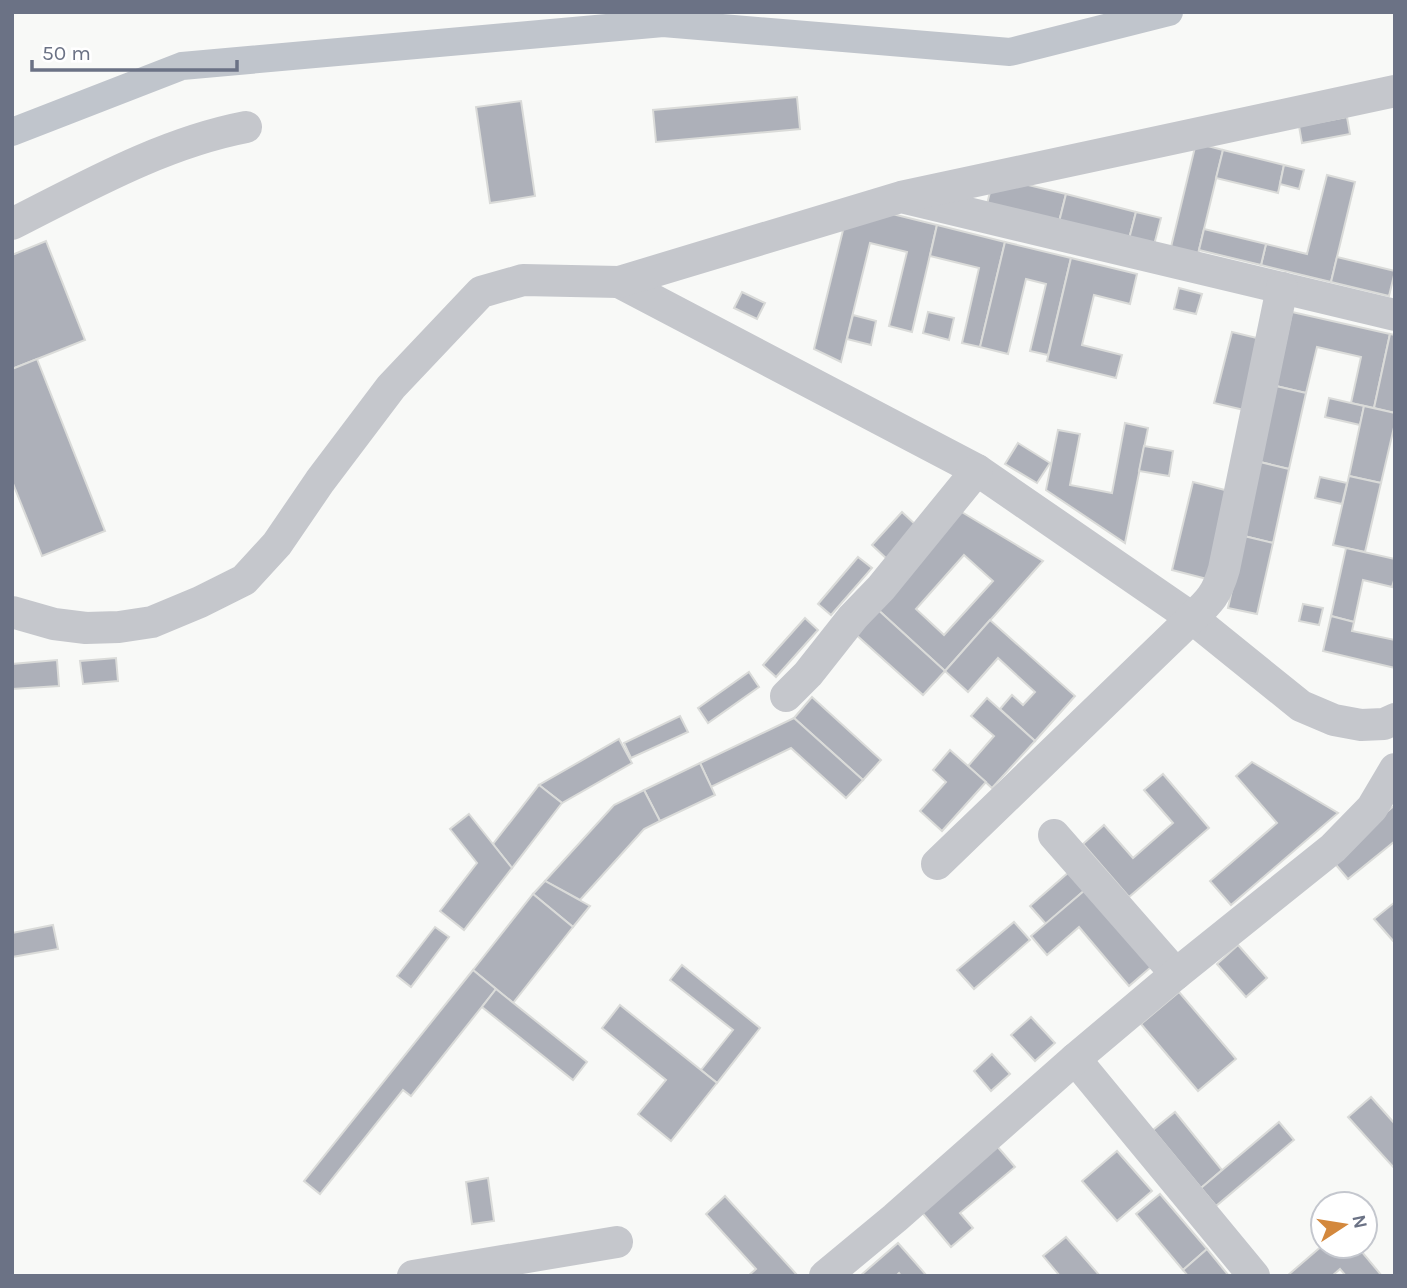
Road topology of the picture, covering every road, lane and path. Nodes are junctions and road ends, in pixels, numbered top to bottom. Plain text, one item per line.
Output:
1 (1395, 91) edge
2 (246, 127) dead end
3 (901, 197) junction
4 (12, 223) edge
5 (619, 282) junction
6 (1282, 288) junction
7 (1395, 315) edge
8 (977, 470) junction
9 (12, 612) edge
10 (1192, 618) junction
11 (786, 696) dead end
12 (1390, 722) edge
13 (1395, 756) edge
14 (1395, 769) edge
15 (1054, 835) dead end
16 (937, 864) dead end
17 (1175, 974) junction
18 (1074, 1059) junction
19 (617, 1242) dead end
20 (413, 1276) edge
21 (825, 1276) edge
22 (1254, 1276) edge

1 - 3 street
2 - 4 street
3 - 5 street
3 - 6 street
5 - 8 street
5 - 9 street
6 - 7 street
6 - 10 street
8 - 10 street
8 - 11 street
10 - 12 street
10 - 16 street
12 - 13 street
14 - 17 street
15 - 17 street
17 - 18 street
18 - 21 street
18 - 22 street
19 - 20 street

